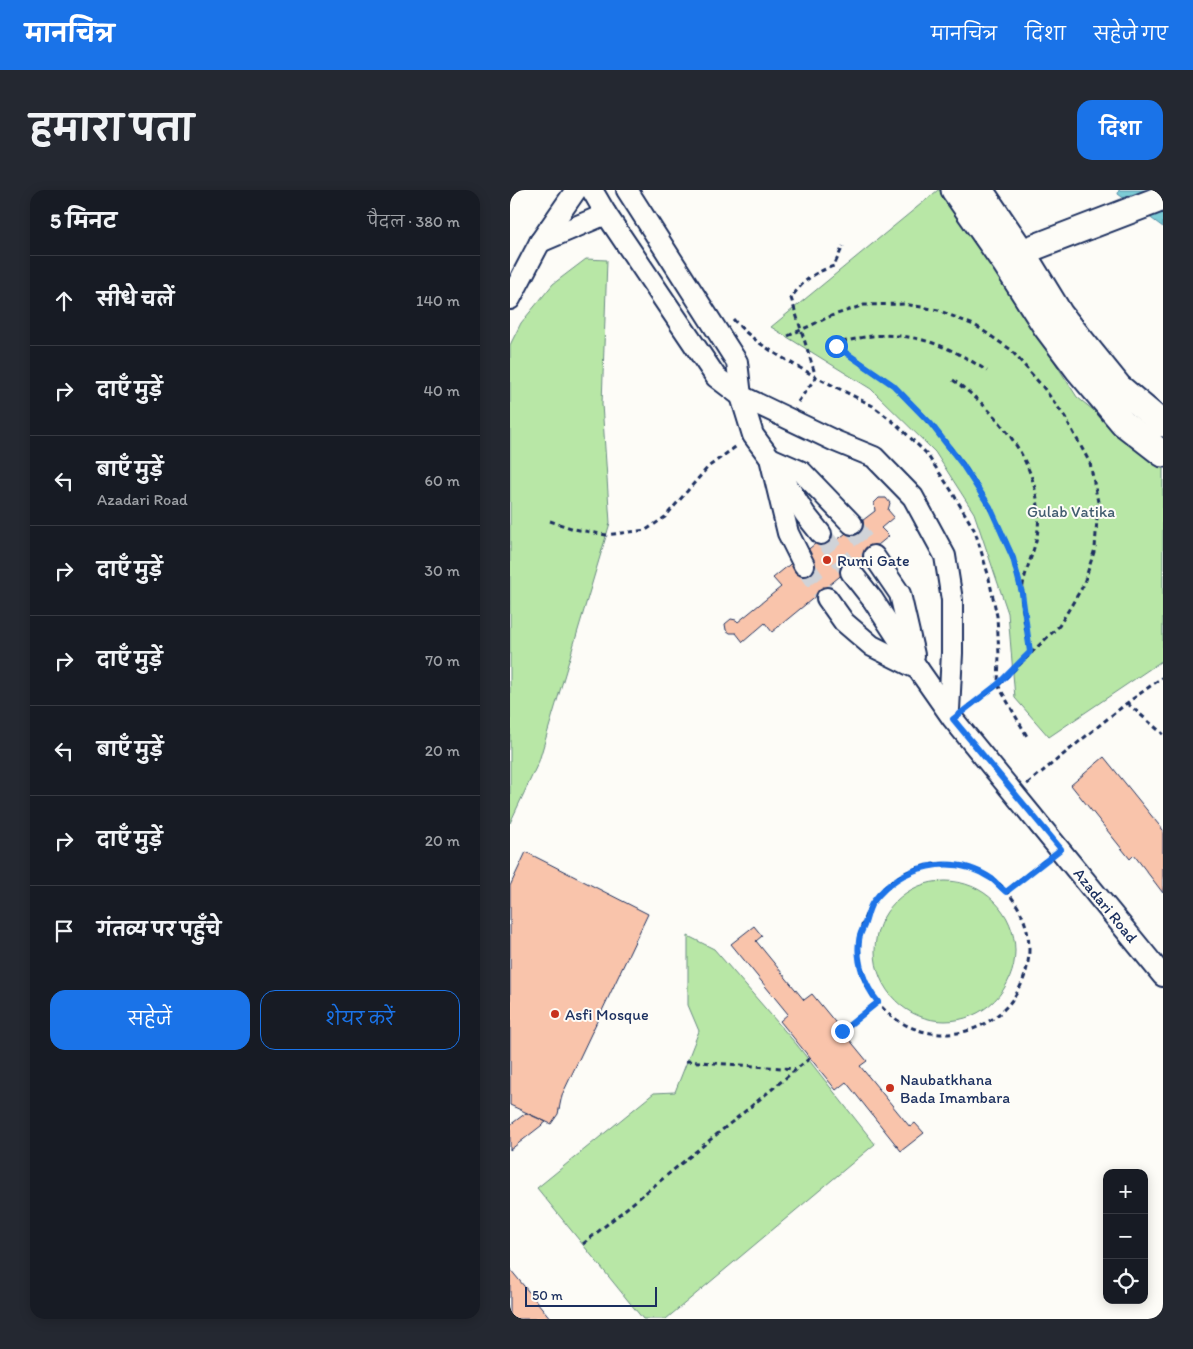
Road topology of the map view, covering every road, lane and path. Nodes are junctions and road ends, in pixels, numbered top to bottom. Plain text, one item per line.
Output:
1 (576, 190) edge
2 (592, 190) edge
3 (627, 190) edge
4 (954, 190) edge
5 (980, 190) edge
6 (1163, 198) edge
7 (606, 214) junction
8 (540, 242) junction
9 (843, 246) dead end
10 (1014, 258) junction
11 (510, 299) edge
12 (740, 326) dead end
13 (788, 336) dead end
14 (842, 342) dead end
15 (836, 346) dead end
16 (987, 371) dead end
17 (953, 380) dead end
18 (740, 396) junction
19 (1163, 424) edge
20 (753, 435) junction
21 (1163, 454) edge
22 (770, 458) junction
23 (550, 521) dead end
24 (852, 524) tunnel mouth
25 (822, 534) tunnel mouth
26 (874, 556) tunnel mouth
27 (804, 565) tunnel mouth
28 (851, 572) tunnel mouth
29 (1022, 593) junction
30 (827, 598) tunnel mouth
31 (1030, 652) junction
32 (918, 669) junction
33 (1163, 677) edge
34 (1127, 703) junction
35 (951, 715) junction
36 (1163, 734) edge
37 (1015, 794) junction
38 (1061, 849) junction
39 (1006, 892) junction
40 (1163, 976) edge
41 (878, 1002) junction
42 (842, 1031) dead end
43 (810, 1058) dead end
44 (686, 1061) dead end
45 (796, 1069) junction
46 (582, 1244) dead end

1 - 8 street
2 - 7 street
3 - 18 street
4 - 10 main road
5 - 10 main road
6 - 10 main road
7 - 8 street
7 - 18 street
8 - 11 street
9 - 12 path
10 - 19 main road
10 - 21 main road
13 - 31 path
14 - 16 path
15 - 29 path
17 - 29 path
18 - 20 street
18 - 35 street
20 - 22 street
20 - 23 path
22 - 24 street
22 - 25 street
22 - 27 street
26 - 32 street
28 - 32 street
29 - 31 path
30 - 32 street, Azadari Road
31 - 35 path
32 - 35 street, Azadari Road
33 - 34 path
34 - 36 path
34 - 37 path
35 - 37 street, Azadari Road
37 - 38 street, Azadari Road
38 - 39 path
38 - 40 street, Azadari Road
39 - 41 path
39 - 41 path
41 - 42 path
43 - 45 path
44 - 45 path
45 - 46 path

